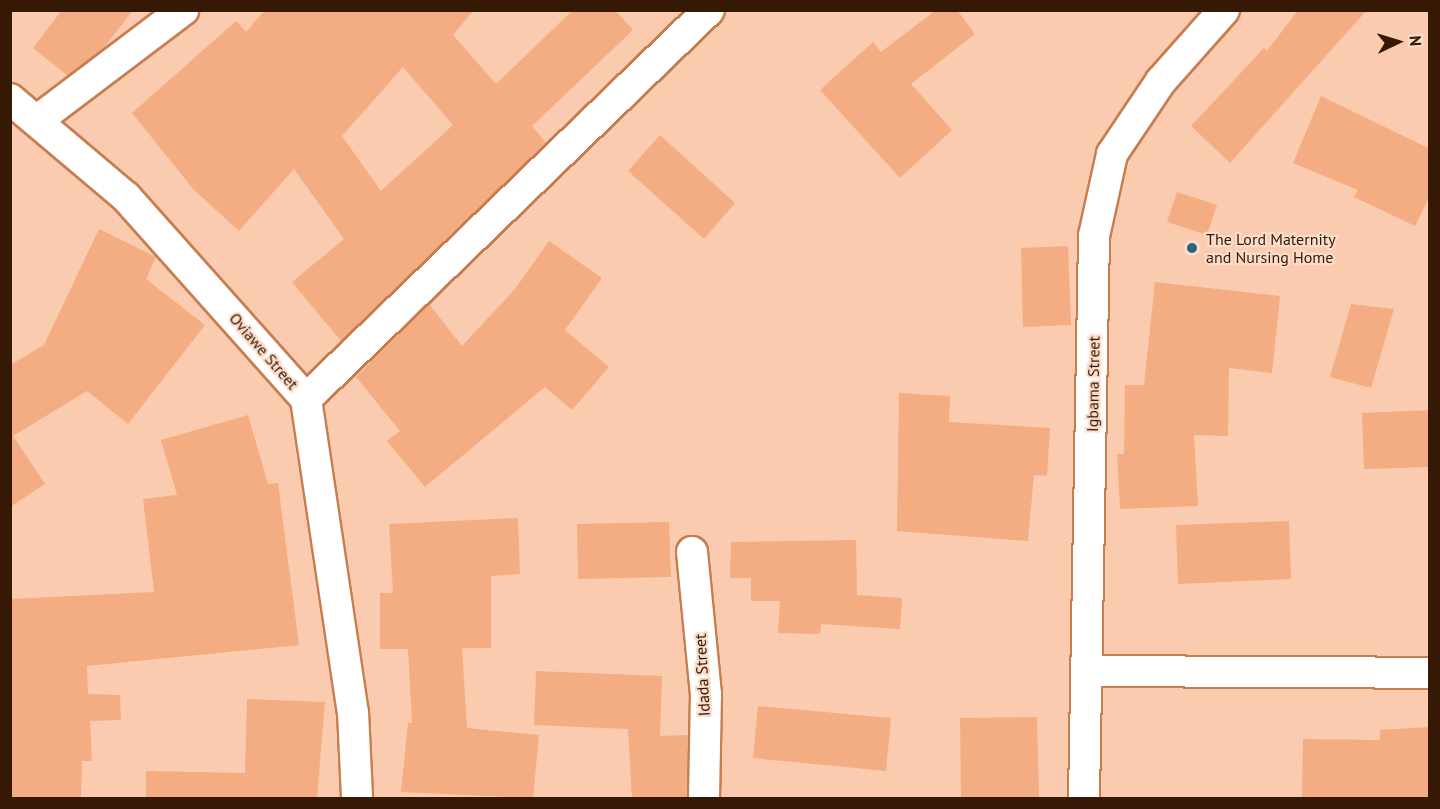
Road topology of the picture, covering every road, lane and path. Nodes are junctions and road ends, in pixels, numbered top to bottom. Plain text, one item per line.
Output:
1 (183, 10) edge
2 (709, 10) edge
3 (1224, 10) edge
4 (10, 99) edge
5 (39, 119) junction
6 (306, 399) junction
7 (692, 552) dead end
8 (1087, 671) junction
9 (1430, 673) edge
10 (357, 798) edge
11 (704, 798) edge
12 (1084, 798) edge

1 - 5 street
2 - 6 street
3 - 8 street, Igbama Street
4 - 5 street, Oviawe Street
5 - 6 street, Oviawe Street
6 - 10 street, Oviawe Street
7 - 11 street, Idada Street
8 - 9 street
8 - 12 street, Igbama Street

